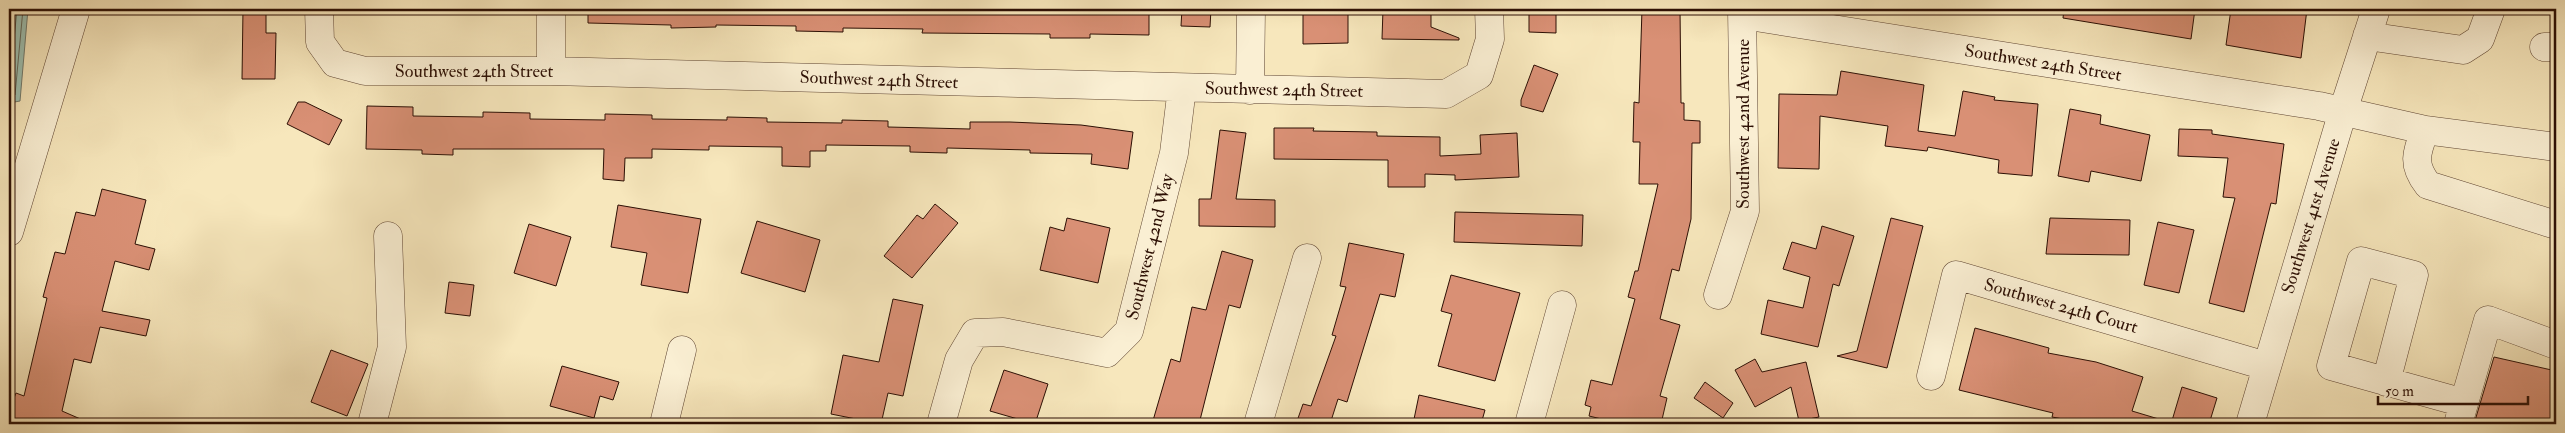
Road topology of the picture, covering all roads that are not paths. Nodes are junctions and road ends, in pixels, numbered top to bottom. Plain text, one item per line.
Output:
1 (76, 9) edge
2 (319, 9) edge
3 (551, 9) edge
4 (1251, 9) edge
5 (1489, 9) edge
6 (2376, 9) edge
7 (2491, 9) edge
8 (1742, 12) edge
9 (2367, 36) junction
10 (551, 71) junction
11 (1182, 88) junction
12 (1250, 90) junction
13 (2343, 110) junction
14 (2425, 130) junction
15 (2556, 147) edge
16 (2556, 225) edge
17 (9, 232) edge
18 (388, 236) dead end
19 (1307, 258) dead end
20 (1718, 295) dead end
21 (1562, 305) dead end
22 (2556, 345) edge
23 (682, 350) dead end
24 (2266, 366) junction
25 (1931, 376) dead end
26 (2386, 382) dead end
27 (2461, 414) edge
28 (2258, 417) edge
29 (372, 424) edge
30 (664, 424) edge
31 (941, 424) edge
32 (1258, 424) edge
33 (1529, 424) edge

1 - 17 street
2 - 10 street, Southwest 24th Street
3 - 10 street
4 - 12 street
5 - 12 street, Southwest 24th Street
6 - 9 street, Southwest 41st Avenue
7 - 9 street
8 - 13 street, Southwest 24th Street
8 - 20 street, Southwest 42nd Avenue
9 - 13 street, Southwest 41st Avenue
10 - 11 street, Southwest 24th Street
11 - 12 street, Southwest 24th Street
11 - 31 street, Southwest 42nd Way
13 - 14 street, Southwest 24th Street
13 - 24 street, Southwest 41st Avenue
14 - 15 street, Southwest 24th Street
14 - 16 street
18 - 29 street
19 - 32 street
21 - 33 street
22 - 27 street
23 - 30 street
24 - 25 street, Southwest 24th Court
24 - 28 street, Southwest 41st Avenue
26 - 27 street

